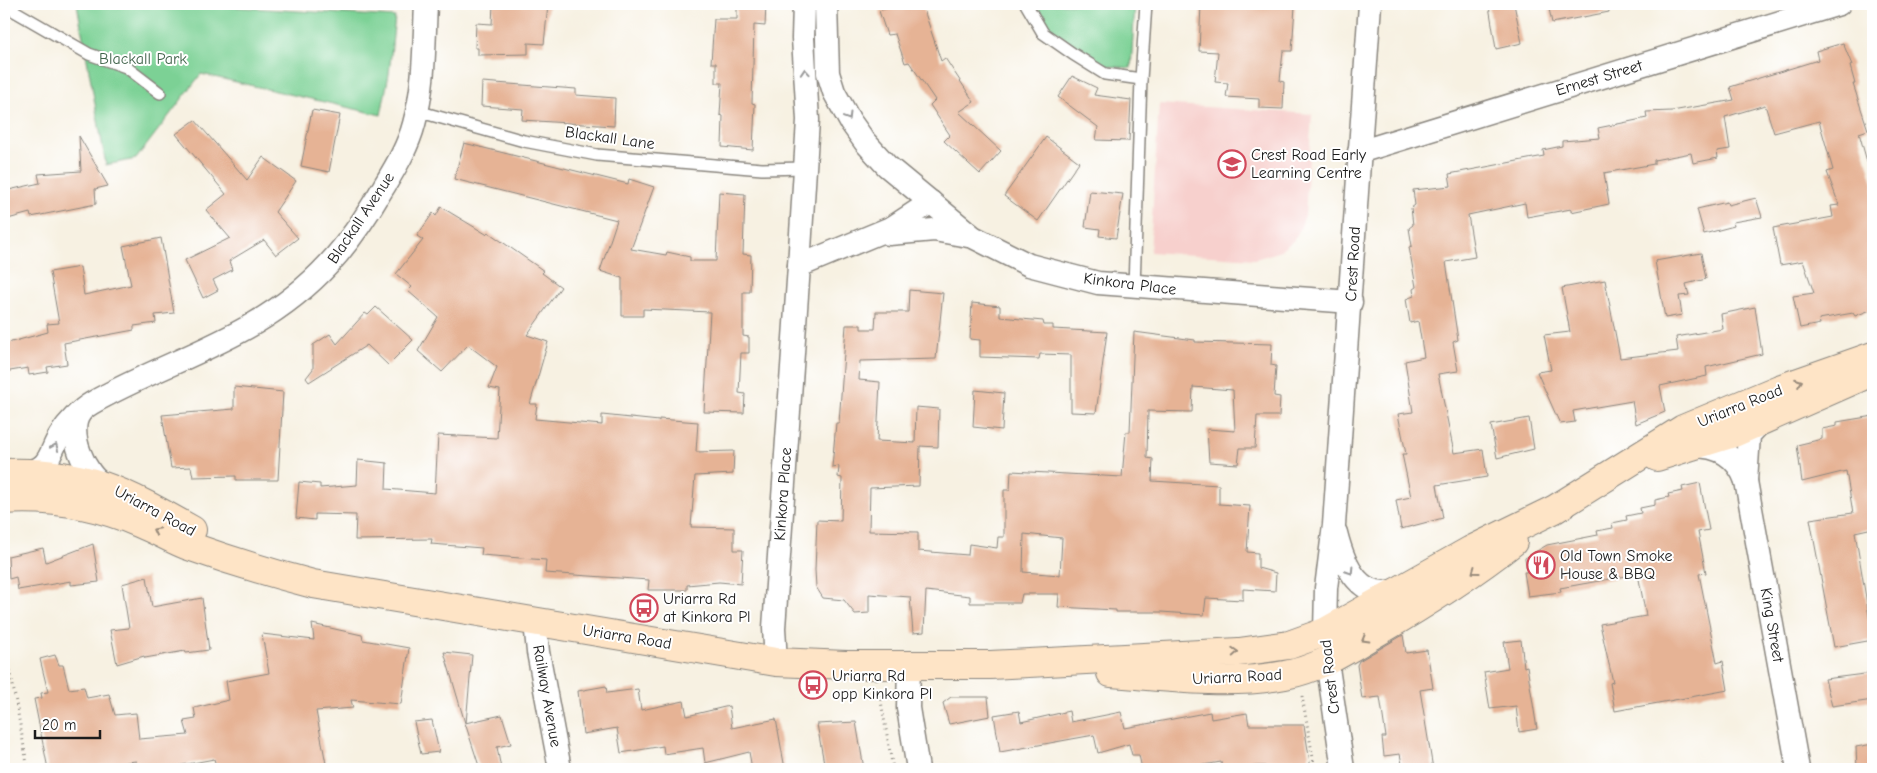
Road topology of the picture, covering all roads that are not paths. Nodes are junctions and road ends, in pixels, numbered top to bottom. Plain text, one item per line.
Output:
1 (426, 4) edge
2 (804, 4) edge
3 (826, 4) edge
4 (1026, 4) edge
5 (1146, 4) edge
6 (1370, 4) edge
7 (1839, 4) edge
8 (4, 5) edge
9 (828, 73) junction
10 (1141, 80) junction
11 (160, 93) dead end
12 (417, 111) junction
13 (808, 120) junction
14 (1359, 152) junction
15 (804, 168) junction
16 (931, 202) junction
17 (973, 237) junction
18 (866, 239) junction
19 (799, 266) junction
20 (1134, 287) junction
21 (1350, 302) junction
22 (1873, 356) edge
23 (1873, 370) edge
24 (80, 413) junction
25 (1763, 420) junction
26 (1693, 446) junction
27 (13, 473) edge
28 (1615, 473) junction
29 (1746, 480) junction
30 (104, 485) junction
31 (4, 500) edge
32 (1555, 509) junction
33 (1334, 525) junction
34 (267, 572) junction
35 (1405, 587) junction
36 (535, 622) junction
37 (1325, 632) junction
38 (1327, 661) junction
39 (776, 662) junction
40 (910, 664) junction
41 (990, 665) junction
42 (560, 769) edge
43 (918, 769) edge
44 (1343, 769) edge
45 (1798, 769) edge

1 - 12 street, Blackall Avenue
13 -> 2 street, Kinkora Place
3 - 9 street, Kinkora Place
4 - 10 lane
5 - 10 lane
6 - 14 street, Crest Road
7 - 14 street, Ernest Street
8 - 11 lane
9 - 13 street, Kinkora Place
9 -> 16 street, Kinkora Place
10 - 20 lane
12 - 15 lane, Blackall Lane
12 - 24 street, Blackall Avenue
13 - 15 street, Kinkora Place
14 - 21 street, Crest Road
15 - 19 street, Kinkora Place
16 - 17 street, Kinkora Place
16 - 18 street
17 - 18 street
17 - 20 street, Kinkora Place
18 - 19 street
19 - 39 street, Kinkora Place
20 - 21 street, Kinkora Place
21 - 33 street, Crest Road
28 -> 22 main road, Uriarra Road
23 - 25 main road, Uriarra Road
27 -> 24 street, Blackall Avenue
24 - 30 street
25 - 26 main road, Uriarra Road
25 - 29 street, King Street
26 - 28 main road, Uriarra Road
26 - 29 street, King Street
27 - 30 main road, Uriarra Road
28 - 32 main road, Uriarra Road
29 - 45 street, King Street
30 - 34 main road, Uriarra Road
34 -> 31 main road, Uriarra Road
32 - 35 main road, Uriarra Road
32 -> 38 main road, Uriarra Road
33 -> 35 street, Crest Road
33 - 37 street, Crest Road
34 - 36 main road, Uriarra Road
35 - 37 main road, Uriarra Road
36 - 39 main road, Uriarra Road
36 - 42 street, Railway Avenue
37 - 38 main road, Crest Road
41 -> 37 main road, Uriarra Road
38 - 41 main road, Uriarra Road
38 - 44 street, Crest Road
39 - 40 main road, Uriarra Road
40 - 41 main road, Uriarra Road
40 - 43 street

